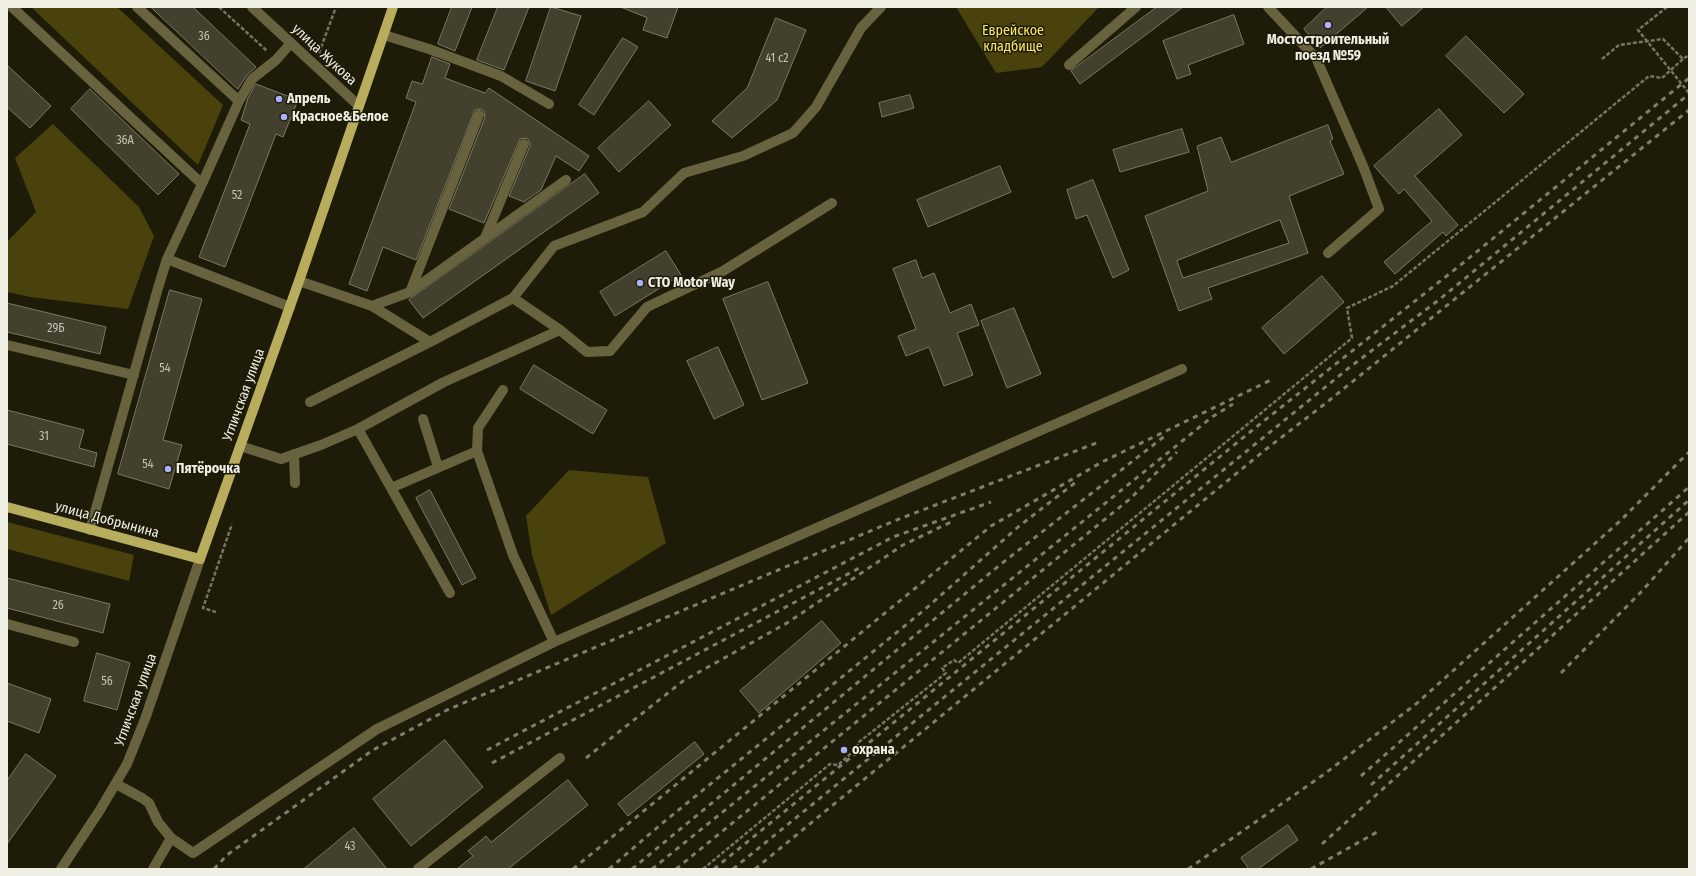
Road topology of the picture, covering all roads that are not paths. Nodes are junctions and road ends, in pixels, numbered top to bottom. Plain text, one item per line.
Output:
1 (12, 7) edge
2 (137, 7) edge
3 (252, 7) edge
4 (393, 7) edge
5 (881, 7) edge
6 (1136, 7) edge
7 (1268, 7) edge
8 (384, 35) junction
9 (291, 43) junction
10 (1069, 65) dead end
11 (239, 101) junction
12 (549, 104) dead end
13 (359, 106) junction
14 (479, 115) dead end
15 (524, 144) dead end
16 (566, 180) dead end
17 (202, 184) junction
18 (832, 204) dead end
19 (485, 238) junction
20 (1328, 253) dead end
21 (167, 259) junction
22 (299, 281) junction
23 (410, 292) junction
24 (513, 298) junction
25 (290, 306) junction
26 (372, 306) junction
27 (560, 330) junction
28 (430, 342) junction
29 (7, 345) edge
30 (1182, 369) dead end
31 (134, 375) junction
32 (503, 390) dead end
33 (310, 402) dead end
34 (423, 419) dead end
35 (358, 429) junction
36 (240, 446) junction
37 (477, 451) junction
38 (294, 454) junction
39 (438, 467) junction
40 (295, 482) dead end
41 (391, 488) junction
42 (7, 507) edge
43 (90, 530) junction
44 (200, 559) junction
45 (450, 593) dead end
46 (7, 624) edge
47 (74, 642) dead end
48 (554, 642) junction
49 (560, 758) dead end
50 (116, 784) junction
51 (171, 838) junction
52 (61, 869) edge
53 (152, 869) edge
54 (418, 869) edge

1 - 17 street
2 - 11 street
3 - 9 street, улица Жукова
4 - 8 main road, Угличская улица
5 - 24 street
6 - 10 street
7 - 20 street
8 - 12 street
8 - 13 main road, Угличская улица
9 - 11 street
9 - 13 street, улица Жукова
11 - 17 street
13 - 22 main road, Угличская улица
14 - 23 street
15 - 19 street
16 - 19 street
17 - 21 street
18 - 27 street
19 - 23 street
21 - 25 street
21 - 31 street
22 - 25 main road, Угличская улица
22 - 26 street
23 - 26 street
24 - 27 street
24 - 28 street
25 - 36 main road, Угличская улица
26 - 28 street
27 - 35 street
28 - 33 street
29 - 31 street
30 - 48 street
31 - 43 street
32 - 37 street
34 - 39 street
35 - 38 street
35 - 41 street
36 - 38 street
36 - 44 main road, Угличская улица
37 - 39 street
37 - 48 street
38 - 40 street
39 - 41 street
41 - 45 street
42 - 43 main road, улица Добрынина
43 - 44 main road, улица Добрынина
44 - 50 street, Угличская улица
46 - 47 street
48 - 51 street
49 - 54 street
50 - 51 street
50 - 52 street, Угличская улица
51 - 53 street

